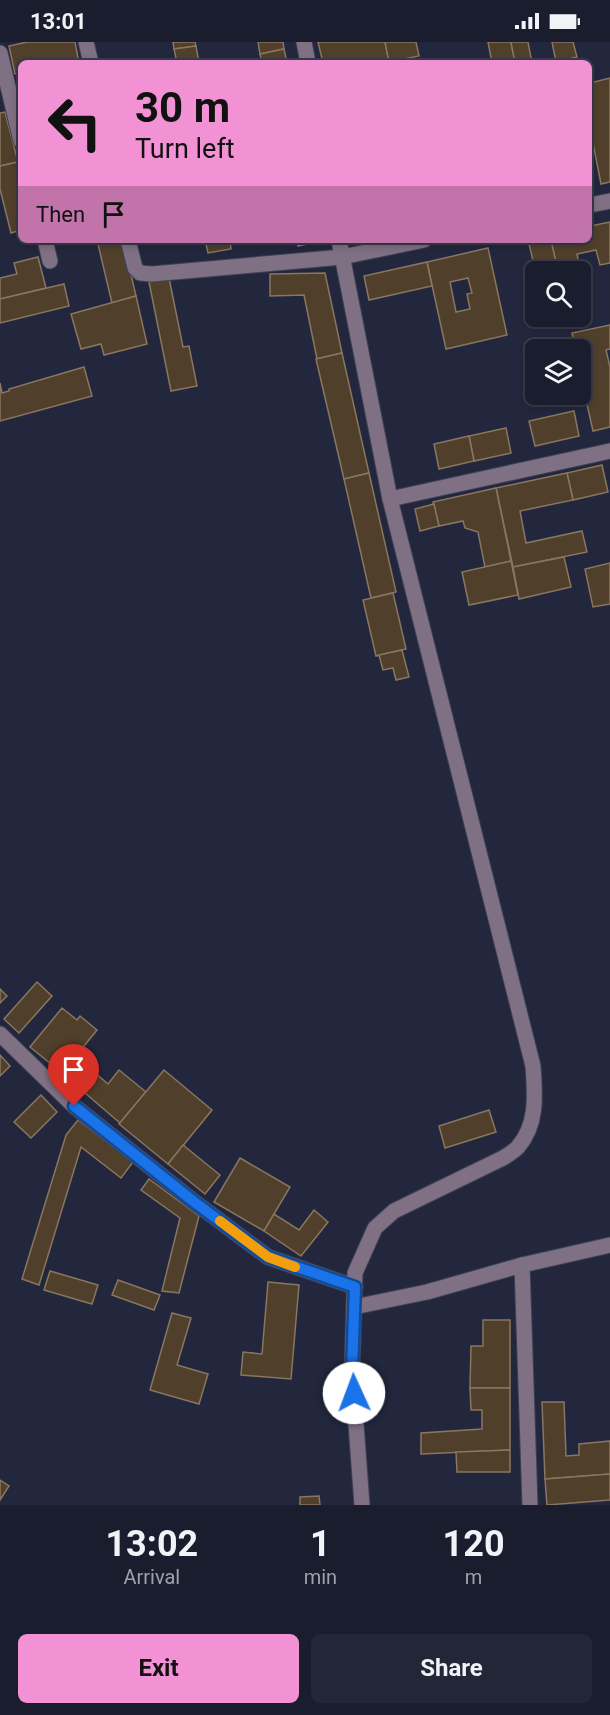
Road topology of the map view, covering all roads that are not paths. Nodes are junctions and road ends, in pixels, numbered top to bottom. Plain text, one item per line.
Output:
1 (86, 42) edge
2 (304, 42) edge
3 (0, 53) edge
4 (90, 60) edge
5 (307, 60) edge
6 (18, 128) edge
7 (610, 201) edge
8 (592, 205) edge
9 (46, 243) edge
10 (129, 243) edge
11 (340, 243) edge
12 (410, 243) edge
13 (342, 257) junction
14 (50, 261) dead end
15 (610, 451) edge
16 (390, 499) junction
17 (0, 1034) edge
18 (610, 1245) edge
19 (522, 1265) junction
20 (355, 1287) junction
21 (354, 1307) junction
22 (362, 1505) edge
23 (530, 1505) edge

1 - 4 street
2 - 5 street
3 - 6 street
7 - 8 street
9 - 14 street
10 - 13 street
11 - 13 street
12 - 13 street
13 - 16 street
15 - 16 street
16 - 20 street
17 - 20 street
18 - 19 street
19 - 21 street
19 - 23 street
20 - 21 street
21 - 22 street

